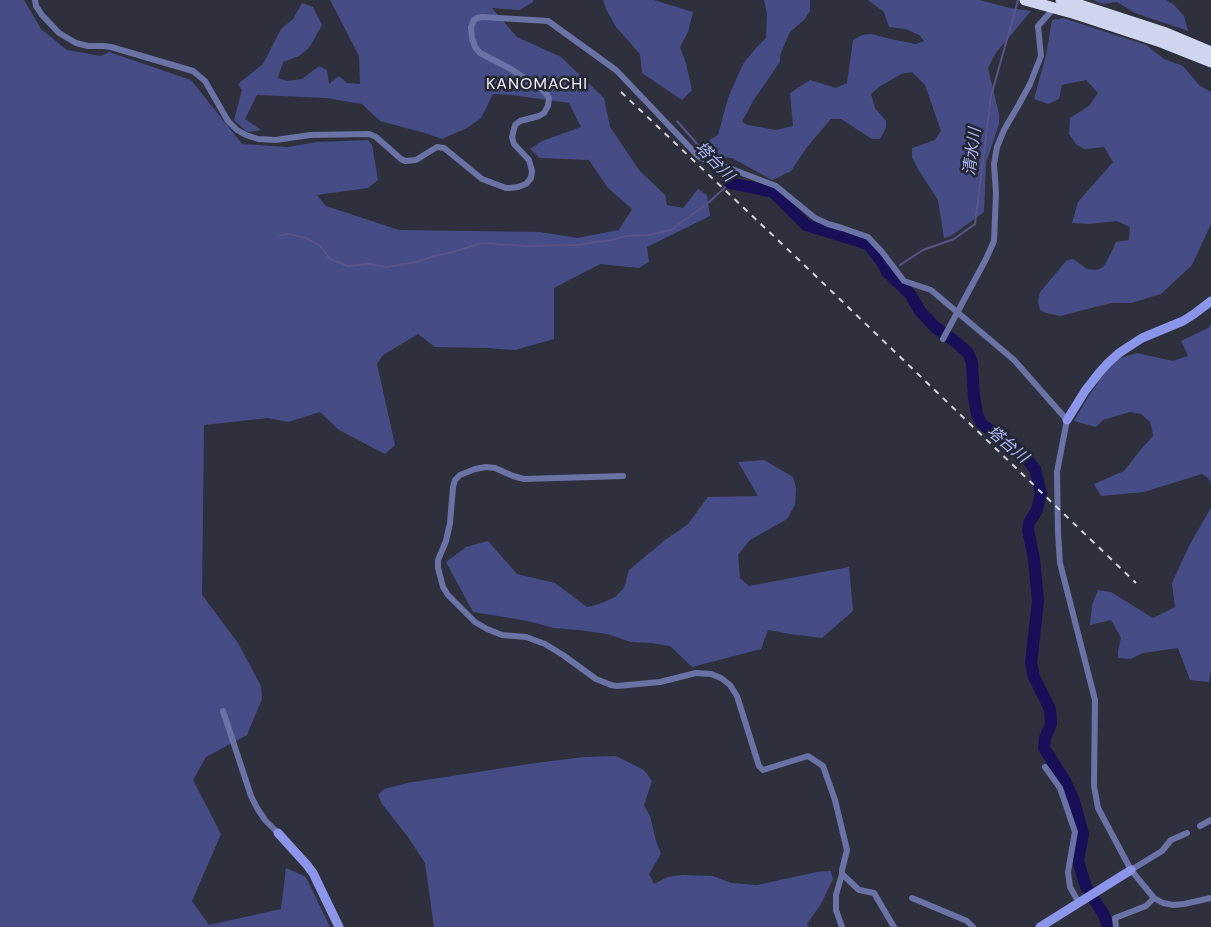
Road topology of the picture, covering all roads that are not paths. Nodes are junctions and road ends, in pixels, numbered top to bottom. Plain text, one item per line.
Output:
1 (34, 0) edge
2 (1025, 0) edge
3 (1061, 0) edge
4 (1076, 9) junction
5 (1211, 52) edge
6 (1211, 62) edge
7 (1211, 301) edge
8 (958, 313) junction
9 (943, 339) dead end
10 (1066, 420) junction
11 (623, 476) dead end
12 (224, 711) dead end
13 (1046, 767) dead end
14 (1211, 820) edge
15 (1200, 826) dead end
16 (278, 833) joint
17 (1187, 833) dead end
18 (1131, 870) junction
19 (842, 874) junction
20 (912, 898) dead end
21 (1154, 898) junction
22 (1211, 898) edge
23 (1082, 902) junction
24 (339, 927) edge
25 (842, 927) edge
26 (894, 927) edge
27 (973, 927) edge
28 (1040, 927) edge
29 (1116, 927) edge

1 - 8 street
2 - 4 highway, bridge
3 - 4 highway, bridge
3 - 8 street
4 - 5 highway
4 - 6 highway
7 - 10 street
8 - 9 street
8 - 10 street
10 - 18 street
11 - 19 street
12 - 16 street
13 - 23 street
14 - 15 street
16 - 24 street
17 - 18 street
18 - 21 street
18 - 23 street
19 - 25 street
19 - 26 street
20 - 27 street
21 - 22 street
21 - 29 street
23 - 28 street

